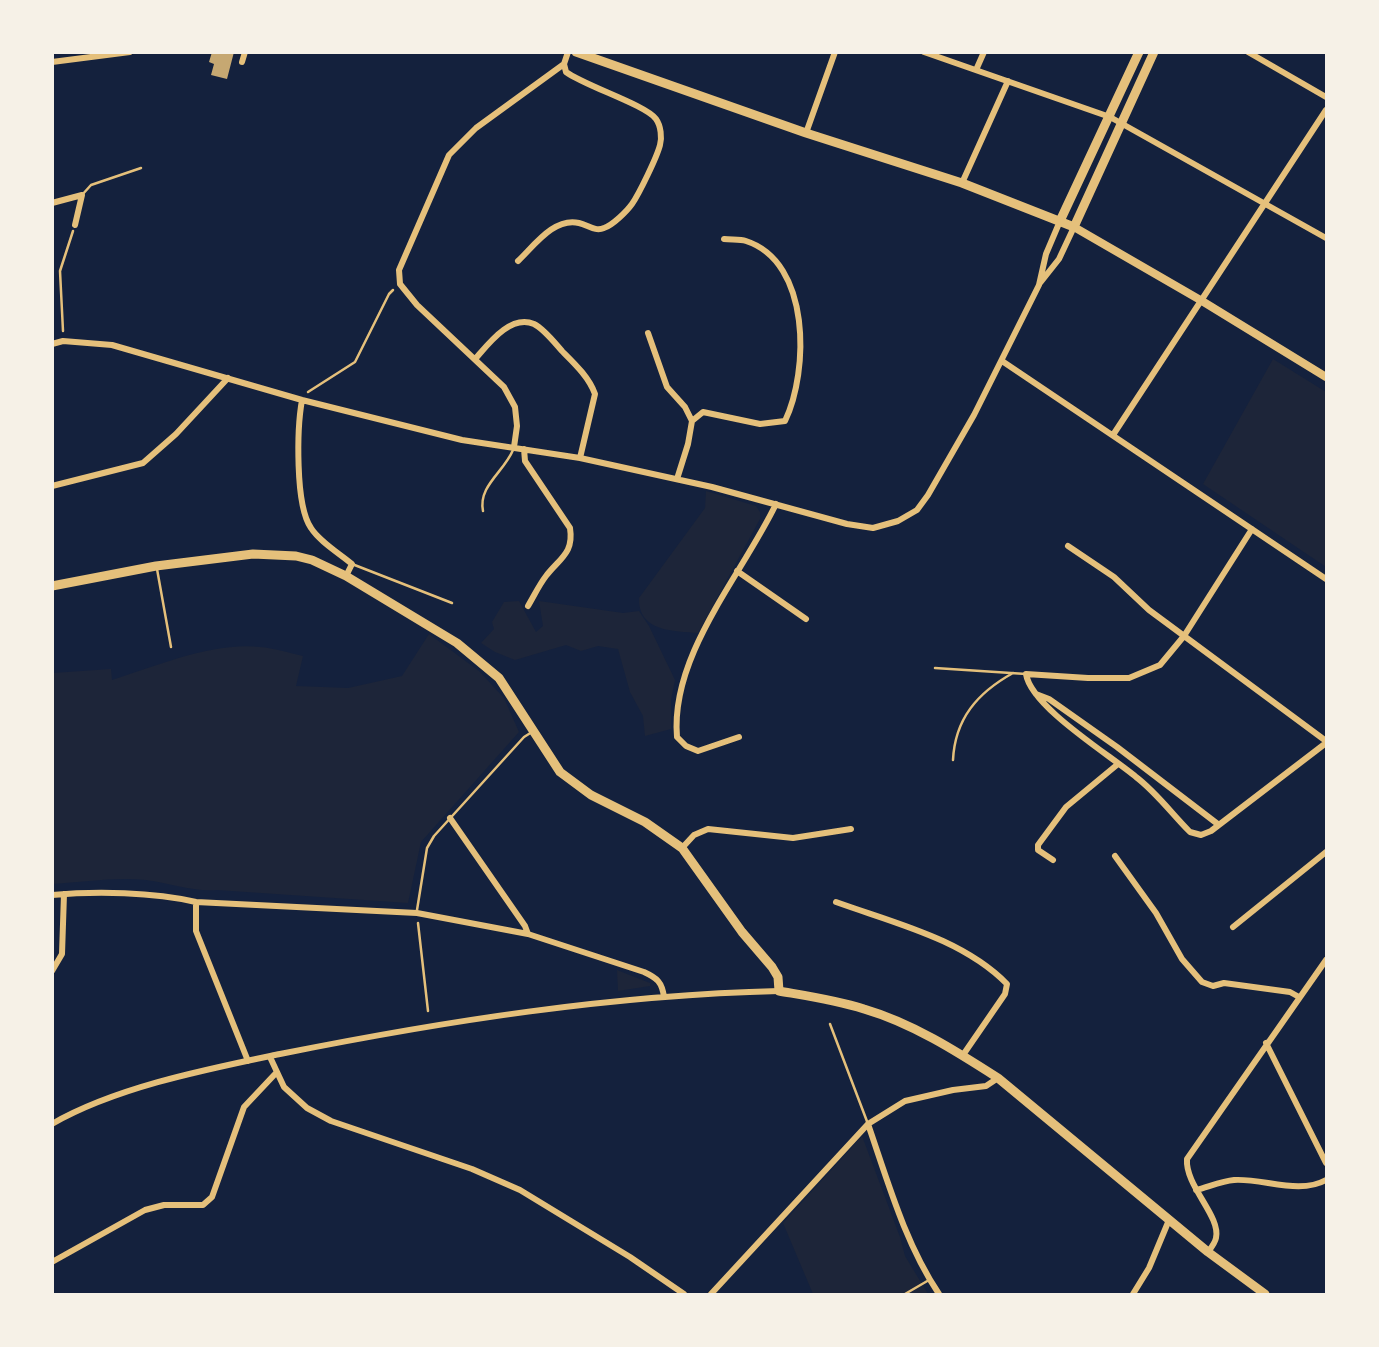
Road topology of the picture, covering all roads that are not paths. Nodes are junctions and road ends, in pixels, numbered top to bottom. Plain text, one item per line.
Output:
1 (130, 52) edge
2 (245, 52) edge
3 (568, 52) edge
4 (576, 52) edge
5 (835, 52) edge
6 (924, 52) edge
7 (984, 52) edge
8 (1139, 52) edge
9 (1154, 52) edge
10 (1248, 52) edge
11 (52, 62) edge
12 (242, 62) dead end
13 (564, 64) junction
14 (976, 70) junction
15 (1008, 81) junction
16 (1326, 97) edge
17 (1326, 110) edge
18 (1110, 117) junction
19 (1121, 124) junction
20 (806, 133) junction
21 (141, 168) dead end
22 (962, 184) junction
23 (82, 195) junction
24 (52, 203) edge
25 (1265, 204) junction
26 (1060, 221) junction
27 (75, 225) road end
28 (1074, 227) junction
29 (1326, 237) edge
30 (724, 239) dead end
31 (518, 261) dead end
32 (1038, 285) junction
33 (1202, 301) junction
34 (648, 333) dead end
35 (52, 344) edge
36 (476, 358) junction
37 (1002, 361) junction
38 (1326, 377) edge
39 (228, 378) junction
40 (302, 400) junction
41 (692, 421) junction
42 (1113, 435) junction
43 (514, 447) junction
44 (524, 449) junction
45 (580, 458) junction
46 (677, 479) junction
47 (52, 485) edge
48 (776, 504) junction
49 (483, 511) dead end
50 (1252, 529) junction
51 (1068, 546) dead end
52 (352, 564) junction
53 (156, 566) junction
54 (737, 571) junction
55 (346, 576) junction
56 (1326, 579) edge
57 (52, 586) edge
58 (452, 603) dead end
59 (528, 606) dead end
60 (806, 619) dead end
61 (1184, 636) junction
62 (171, 647) dead end
63 (935, 668) dead end
64 (1013, 673) junction
65 (1026, 674) junction
66 (1033, 693) junction
67 (532, 732) junction
68 (739, 737) dead end
69 (1326, 742) edge
70 (953, 760) dead end
71 (1118, 764) junction
72 (450, 818) junction
73 (1219, 825) junction
74 (851, 829) dead end
75 (682, 848) junction
76 (1326, 852) edge
77 (1115, 856) dead end
78 (1053, 860) dead end
79 (64, 894) junction
80 (52, 895) edge
81 (196, 902) junction
82 (836, 902) dead end
83 (417, 913) junction
84 (1233, 927) dead end
85 (528, 934) junction
86 (1326, 960) edge
87 (52, 971) edge
88 (779, 991) junction
89 (664, 996) junction
90 (1299, 997) junction
91 (830, 1024) dead end
92 (1266, 1043) junction
93 (963, 1055) junction
94 (270, 1056) junction
95 (248, 1061) junction
96 (276, 1073) junction
97 (998, 1077) junction
98 (52, 1124) edge
99 (868, 1124) junction
100 (1326, 1163) edge
101 (1326, 1180) edge
102 (1196, 1190) junction
103 (1169, 1220) junction
104 (1208, 1252) junction
105 (52, 1262) edge
106 (929, 1280) junction
107 (684, 1294) edge
108 (711, 1294) edge
109 (905, 1294) edge
110 (939, 1294) edge
111 (1133, 1294) edge
112 (1265, 1294) edge

1 - 11 street
2 - 12 street
3 - 13 street
4 - 20 main road
5 - 20 street
6 - 14 street
7 - 14 street
8 - 18 main road
9 - 19 main road
10 - 16 street
13 - 31 street
13 - 36 street
14 - 15 street
15 - 18 street
15 - 22 street
17 - 25 street
18 - 19 street
18 - 26 main road
19 - 25 street
19 - 28 main road
20 - 22 main road
21 - 23 lane
22 - 26 main road
23 - 24 street
23 - 27 street
25 - 29 street
25 - 33 street
26 - 28 main road
26 - 32 street
28 - 32 street
28 - 33 street
30 - 41 street
32 - 37 street
33 - 38 street
33 - 42 street
34 - 41 street
35 - 39 street
36 - 43 street
36 - 45 street
37 - 42 street
37 - 48 street
39 - 40 street
39 - 47 street
40 - 43 street
40 - 52 street
41 - 46 street
42 - 50 street
43 - 44 street
43 - 49 lane
44 - 45 street
44 - 59 street
45 - 46 street
46 - 48 street
48 - 54 street
50 - 56 street
50 - 61 street
51 - 61 street
52 - 55 street
52 - 58 lane
53 - 55 main road
53 - 57 main road
53 - 62 lane
54 - 60 street
54 - 68 street
55 - 67 main road
61 - 65 street
61 - 69 street
63 - 64 lane
64 - 65 lane
64 - 70 lane
65 - 66 street
66 - 71 street
66 - 73 street
67 - 72 lane
67 - 75 main road
69 - 73 street
71 - 73 street
71 - 78 street
72 - 83 lane
72 - 85 street
74 - 75 street
75 - 88 main road
76 - 84 street
77 - 90 street
79 - 80 street
79 - 81 street
79 - 87 street
81 - 83 street
81 - 95 street
82 - 93 street
83 - 85 street
85 - 89 street
86 - 90 street
88 - 89 street
88 - 93 main road
89 - 94 street
90 - 92 street
91 - 99 lane
92 - 100 street
92 - 102 street
93 - 97 main road
94 - 95 street
94 - 96 street
95 - 98 street
96 - 105 street
96 - 107 street
97 - 99 street
97 - 103 main road
99 - 106 street
99 - 108 street
101 - 102 street
102 - 104 street
103 - 104 main road
103 - 111 street
104 - 112 main road
106 - 109 lane
106 - 110 street

